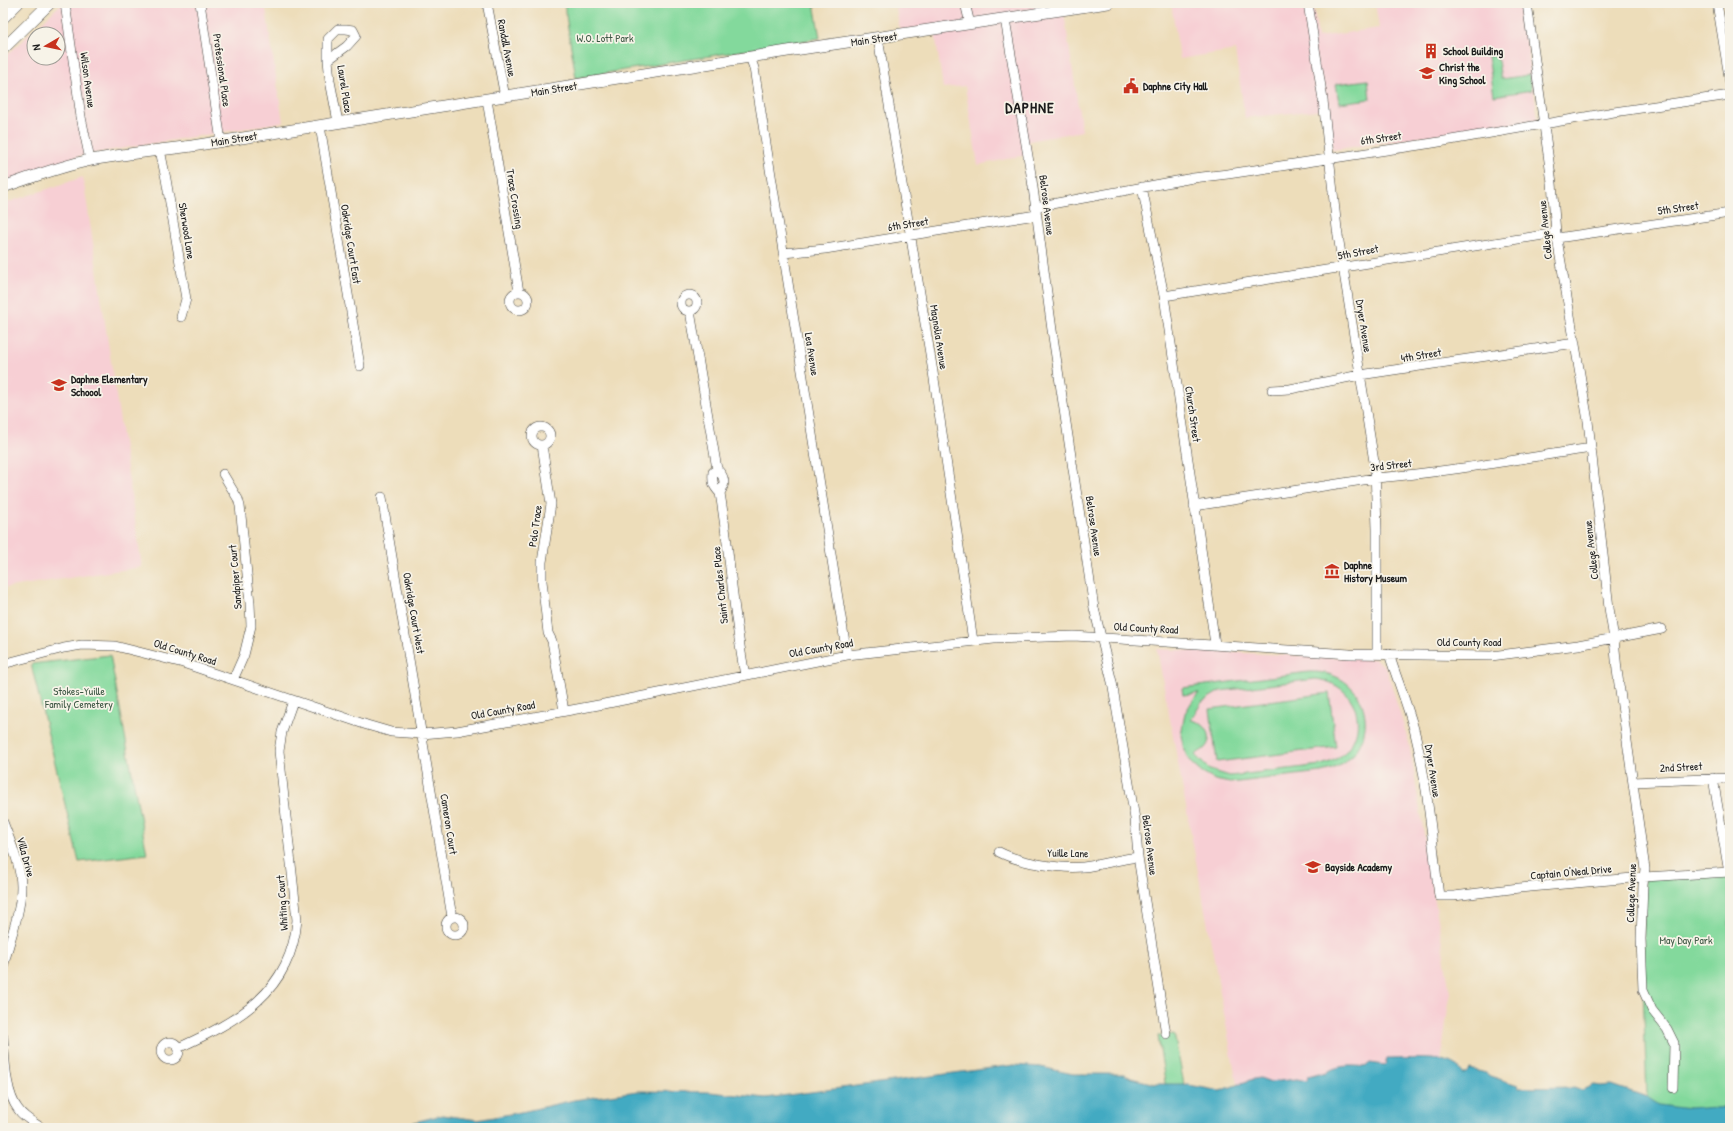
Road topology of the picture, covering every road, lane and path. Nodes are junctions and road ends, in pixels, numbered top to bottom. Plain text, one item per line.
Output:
1 (18, 3) edge
2 (50, 3) edge
3 (65, 3) edge
4 (200, 3) edge
5 (487, 3) edge
6 (965, 3) edge
7 (1108, 3) edge
8 (1308, 3) edge
9 (1527, 3) edge
10 (1717, 3) edge
11 (1078, 5) edge
12 (3, 18) edge
13 (1005, 19) junction
14 (970, 24) junction
15 (878, 38) junction
16 (3, 49) edge
17 (750, 57) junction
18 (328, 60) dead end
19 (1730, 83) edge
20 (1730, 95) edge
21 (505, 97) junction
22 (487, 105) junction
23 (338, 122) junction
24 (1544, 124) junction
25 (320, 126) junction
26 (221, 141) junction
27 (160, 150) junction
28 (1329, 158) junction
29 (90, 160) junction
30 (3, 187) edge
31 (1142, 187) junction
32 (1036, 211) junction
33 (1730, 213) edge
34 (911, 235) junction
35 (1557, 235) junction
36 (783, 253) junction
37 (1344, 268) junction
38 (519, 292) dead end
39 (1164, 296) junction
40 (690, 311) dead end
41 (181, 317) dead end
42 (1575, 343) junction
43 (360, 366) dead end
44 (1360, 375) junction
45 (1272, 390) dead end
46 (542, 445) dead end
47 (1591, 448) junction
48 (223, 474) dead end
49 (1376, 478) junction
50 (382, 496) dead end
51 (1194, 506) junction
52 (1662, 629) dead end
53 (1102, 637) junction
54 (1614, 639) junction
55 (973, 641) junction
56 (1215, 644) junction
57 (1376, 654) junction
58 (1389, 654) junction
59 (847, 655) junction
60 (3, 664) edge
61 (745, 675) junction
62 (233, 680) junction
63 (293, 701) junction
64 (564, 712) junction
65 (422, 734) junction
66 (1713, 778) junction
67 (1730, 778) edge
68 (1633, 782) junction
69 (3, 822) edge
70 (999, 852) dead end
71 (1138, 857) junction
72 (1729, 872) edge
73 (1644, 877) junction
74 (1439, 896) joint
75 (452, 917) dead end
76 (3, 969) edge
77 (1166, 1034) dead end
78 (3, 1037) edge
79 (178, 1048) dead end
80 (1673, 1088) dead end
81 (42, 1128) edge

1 - 12 main road
2 - 16 main road
3 - 29 street, Wilson Avenue
4 - 26 street, Professional Place
5 - 21 street, Randall Avenue
6 - 14 street
7 - 11 main road, Main Street
8 - 28 street, Dryer Avenue
9 - 24 street, College Avenue
10 - 19 street
11 - 13 main road, Main Street
13 - 14 main road, Main Street
13 - 32 street, Belrose Avenue
14 - 15 main road, Main Street
15 - 17 main road, Main Street
15 - 34 street, Magnolia Avenue
17 - 21 main road, Main Street
17 - 36 street, Lea Avenue
18 - 23 street, Laurel Place
20 - 24 street, 6th Street
21 - 22 main road, Main Street
22 - 23 main road, Main Street
22 - 38 street, Trace Crossing
23 - 25 main road, Main Street
24 - 28 street, 6th Street
24 - 35 street, College Avenue
25 - 26 main road, Main Street
25 - 43 street, Oakridge Court East
26 - 27 main road, Main Street
27 - 29 main road, Main Street
27 - 41 street, Sherwood Lane
28 - 31 street, 6th Street
28 - 37 street, Dryer Avenue
29 - 30 main road, Main Street
31 - 32 street, 6th Street
31 - 39 street, Church Street
32 - 34 street, 6th Street
32 - 53 street, Belrose Avenue
33 - 35 street, 5th Street
34 - 36 street, 6th Street
34 - 55 street, Magnolia Avenue
35 - 37 street, 5th Street
35 - 42 street, College Avenue
36 - 59 street, Lea Avenue
37 - 39 street, 5th Street
37 - 44 street, Dryer Avenue
39 - 51 street, Church Street
40 - 61 street, Saint Charles Place
42 - 44 street, 4th Street
42 - 47 street, College Avenue
44 - 45 street, 4th Street
44 - 49 street, Dryer Avenue
46 - 64 street, Polo Trace
47 - 49 street, 3rd Street
47 - 54 street, College Avenue
48 - 62 street, Sandpiper Court
49 - 51 street, 3rd Street
49 - 57 street, Dryer Avenue
50 - 65 street, Oakridge Court West
51 - 56 street, Church Street
52 - 54 street, Old County Road
53 - 55 street, Old County Road
53 - 56 street, Old County Road
53 - 71 street, Belrose Avenue
54 - 58 street, Old County Road
54 - 68 street, College Avenue
55 - 59 street, Old County Road
56 - 57 street, Old County Road
57 - 58 street, Old County Road
58 - 74 street, Dryer Avenue
59 - 61 street, Old County Road
60 - 62 street, Old County Road
61 - 64 street, Old County Road
62 - 63 street, Old County Road
63 - 65 street, Old County Road
63 - 79 street, Whiting Court
64 - 65 street, Old County Road
65 - 75 street, Cameron Court
66 - 67 street, 2nd Street
66 - 68 street, 2nd Street
66 - 72 street
68 - 73 street, College Avenue
69 - 76 street, Villa Drive
70 - 71 street, Yuille Lane
71 - 77 street, Belrose Avenue
72 - 73 street, Captain O'Neal Drive
73 - 74 street, Captain O'Neal Drive
73 - 80 street, College Avenue
78 - 81 street

